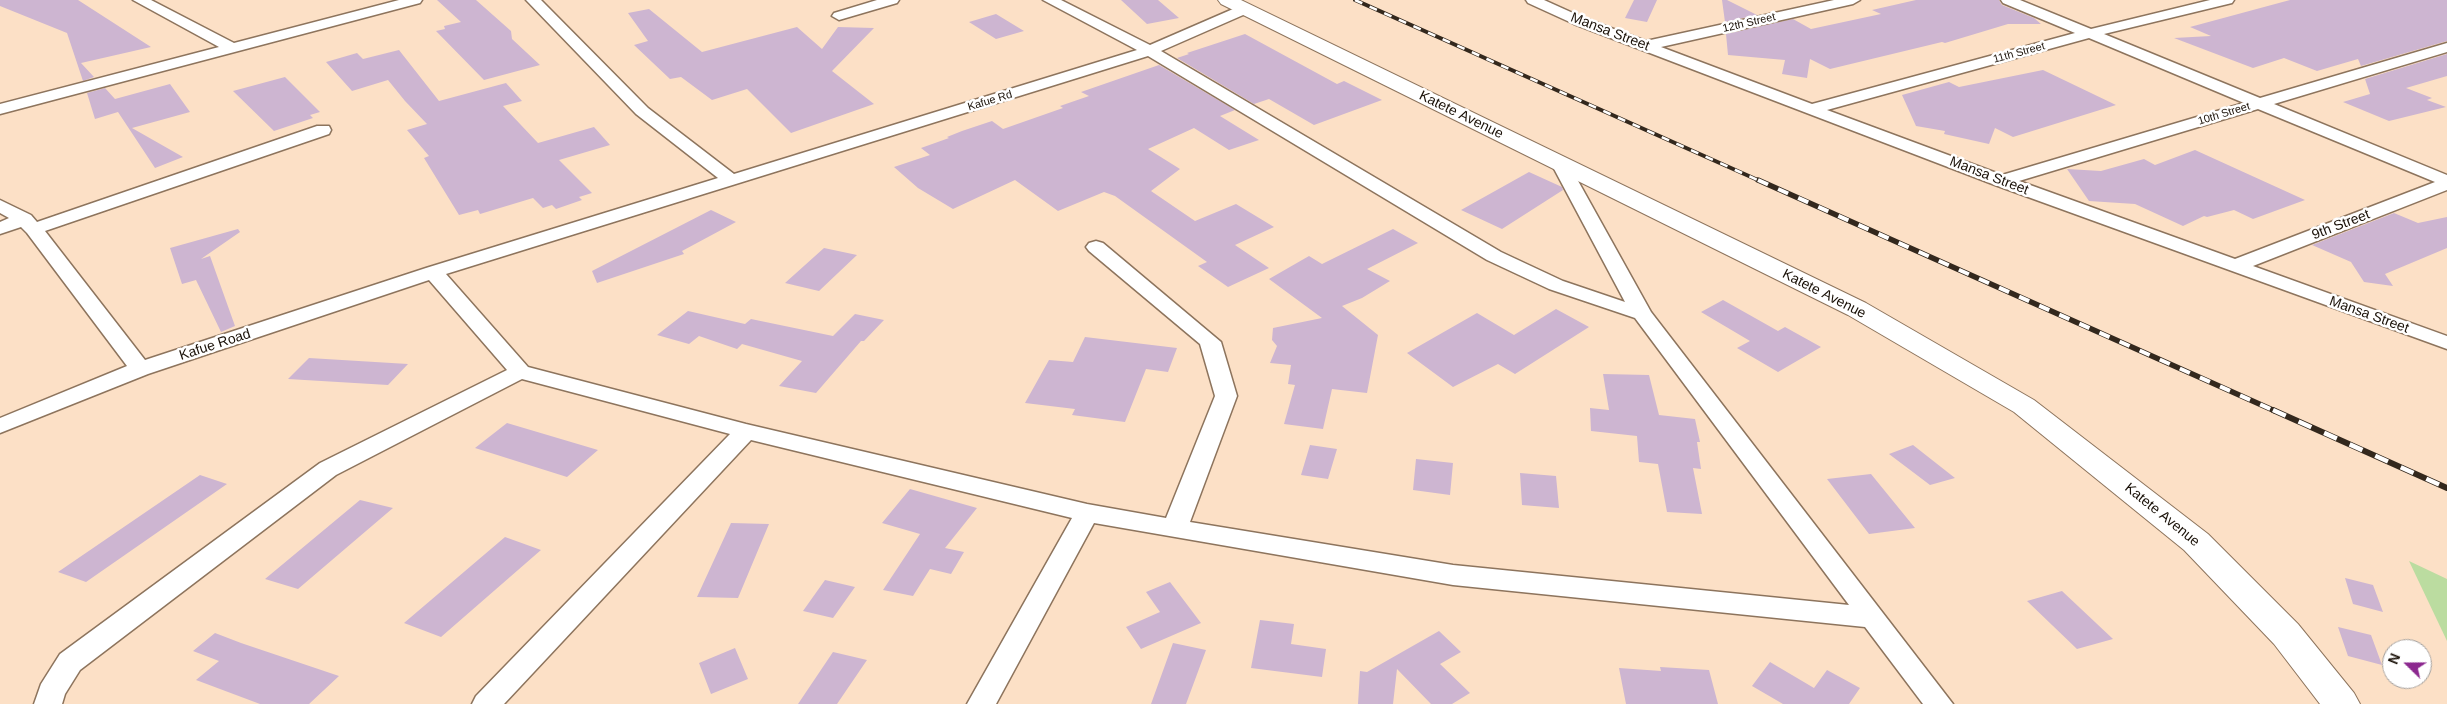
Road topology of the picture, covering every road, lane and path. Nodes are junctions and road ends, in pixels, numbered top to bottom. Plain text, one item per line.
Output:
1 (140, 0) edge
2 (416, 0) edge
3 (533, 0) edge
4 (892, 0) edge
5 (1050, 0) edge
6 (1533, 0) edge
7 (1852, 0) edge
8 (2008, 0) edge
9 (2227, 0) edge
10 (1236, 5) edge
11 (839, 16) dead end
12 (2092, 33) junction
13 (1646, 46) junction
14 (2447, 47) edge
15 (232, 48) junction
16 (1150, 51) junction
17 (2257, 104) junction
18 (1811, 108) junction
19 (0, 109) edge
20 (323, 130) dead end
21 (1561, 165) junction
22 (731, 180) junction
23 (2001, 181) junction
24 (2447, 182) edge
25 (0, 205) edge
26 (29, 224) junction
27 (0, 228) edge
28 (1096, 248) dead end
29 (2235, 266) junction
30 (433, 272) junction
31 (1642, 314) junction
32 (2447, 343) edge
33 (140, 369) junction
34 (520, 372) junction
35 (0, 426) edge
36 (746, 431) junction
37 (1087, 513) junction
38 (1175, 527) junction
39 (1874, 618) junction
40 (48, 704) edge
41 (486, 704) edge
42 (982, 704) edge
43 (1939, 704) edge
44 (2341, 704) edge

1 - 15 street
2 - 15 street
3 - 22 street
4 - 11 street
5 - 16 street
6 - 13 street, Mansa Street
7 - 13 street, 12th Street
8 - 12 street
9 - 12 street, 11th Street
10 - 16 street, Kafue Rd
10 - 21 street, Katete Avenue
12 - 17 street
12 - 18 street, 11th Street
13 - 18 street, Mansa Street
14 - 17 street, 10th Street
15 - 19 street
16 - 22 street, Kafue Rd
16 - 31 street
17 - 23 street, 10th Street
17 - 24 street
18 - 23 street, Mansa Street
20 - 26 street
21 - 31 street
21 - 44 street, Katete Avenue
22 - 30 street, Kafue Rd
23 - 29 street, Mansa Street
24 - 29 street, 9th Street
25 - 26 street
26 - 27 street
26 - 33 street
28 - 38 street
29 - 32 street, Mansa Street
30 - 33 street, Kafue Road
30 - 34 street
31 - 39 street
33 - 35 street, Kafue Road
34 - 36 street
34 - 40 street
36 - 37 street
36 - 41 street
37 - 38 street
37 - 42 street
38 - 39 street
39 - 43 street

